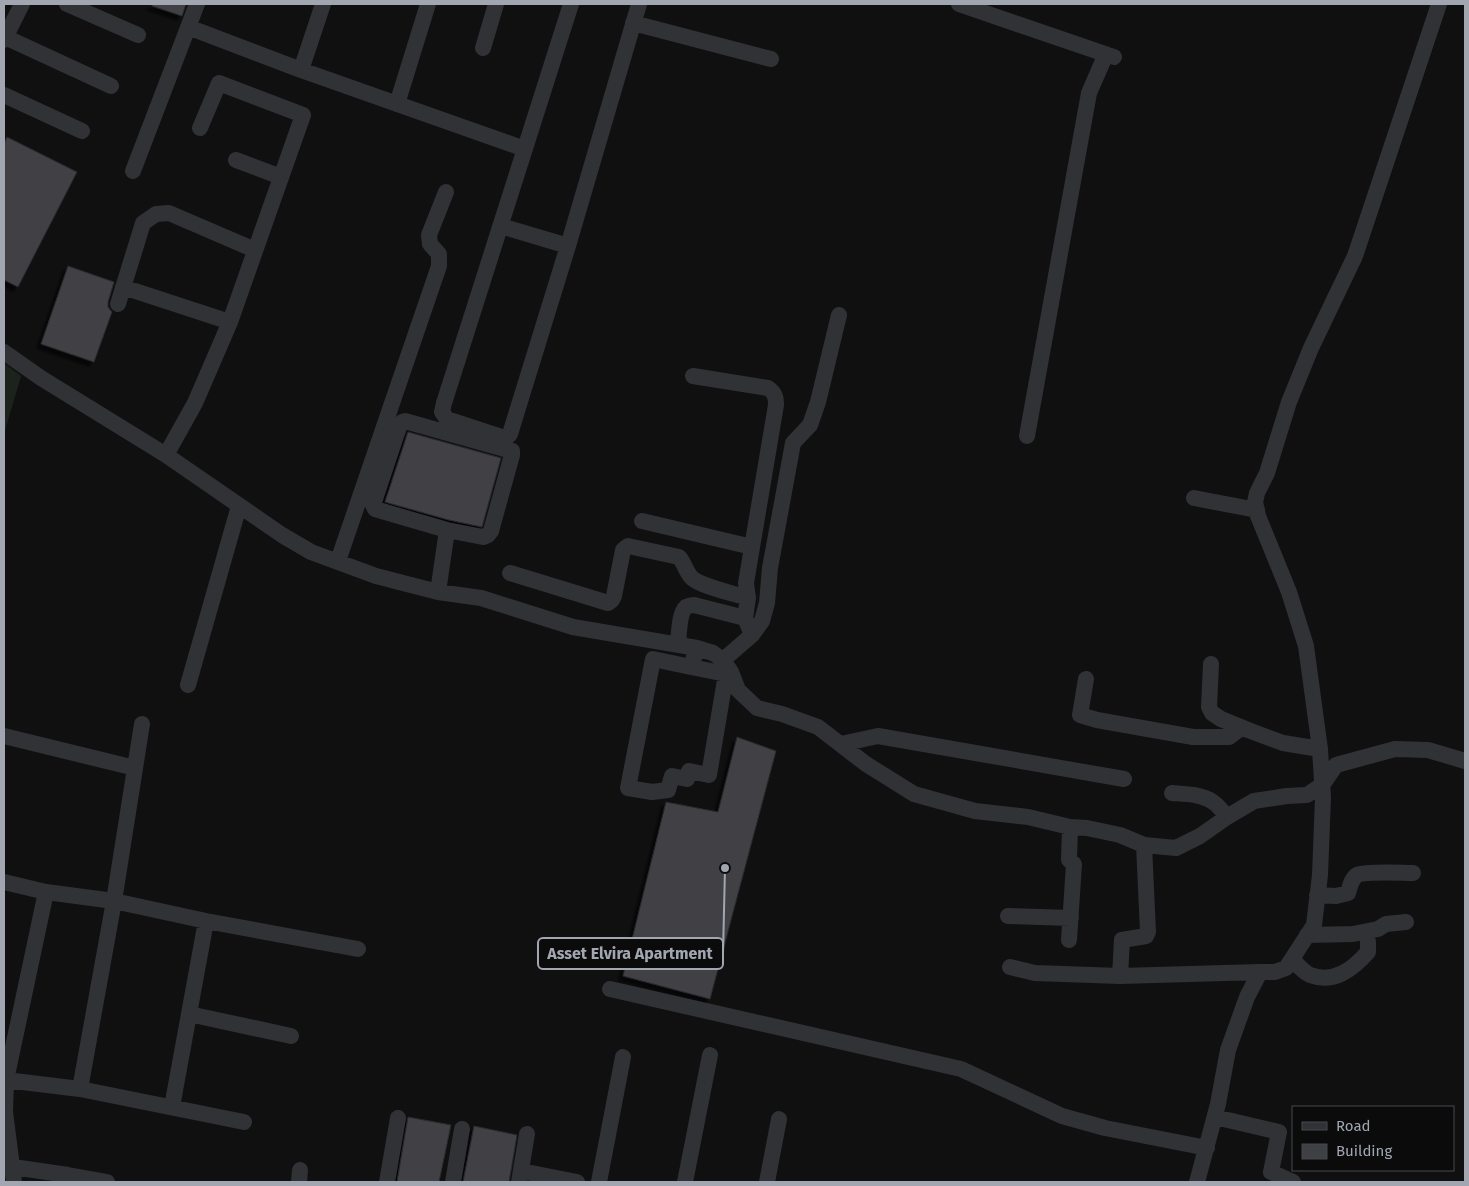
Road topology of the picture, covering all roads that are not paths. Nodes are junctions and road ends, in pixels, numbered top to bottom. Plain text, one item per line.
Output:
1 (22, 4) edge
2 (67, 4) edge
3 (197, 4) edge
4 (324, 4) edge
5 (428, 4) edge
6 (496, 4) edge
7 (571, 4) edge
8 (639, 4) edge
9 (959, 4) edge
10 (1439, 4) edge
11 (634, 23) junction
12 (188, 27) junction
13 (138, 35) dead end
14 (4, 39) edge
15 (483, 48) dead end
16 (771, 59) dead end
17 (301, 70) junction
18 (111, 86) dead end
19 (4, 95) edge
20 (397, 104) junction
21 (200, 128) dead end
22 (82, 131) dead end
23 (525, 149) junction
24 (236, 160) dead end
25 (133, 171) dead end
26 (281, 176) junction
27 (446, 192) dead end
28 (501, 226) junction
29 (568, 246) junction
30 (256, 250) junction
31 (124, 287) junction
32 (118, 304) dead end
33 (839, 315) dead end
34 (230, 322) junction
35 (4, 352) edge
36 (694, 376) dead end
37 (1027, 436) dead end
38 (166, 456) junction
39 (1194, 498) dead end
40 (239, 506) junction
41 (1257, 510) junction
42 (642, 521) dead end
43 (447, 530) junction
44 (752, 547) junction
45 (338, 561) junction
46 (510, 573) dead end
47 (438, 592) junction
48 (748, 598) junction
49 (745, 618) junction
50 (752, 635) junction
51 (678, 644) junction
52 (697, 648) junction
53 (723, 660) junction
54 (1211, 664) dead end
55 (691, 667) junction
56 (1086, 679) dead end
57 (188, 685) dead end
58 (142, 724) dead end
59 (1241, 728) junction
60 (4, 736) edge
61 (841, 744) junction
62 (1320, 748) junction
63 (1465, 761) edge
64 (135, 768) junction
65 (1124, 780) dead end
66 (1323, 784) junction
67 (1172, 793) dead end
68 (1227, 817) junction
69 (1070, 827) junction
70 (1144, 845) junction
71 (1413, 874) dead end
72 (4, 882) edge
73 (46, 892) junction
74 (1317, 895) junction
75 (114, 902) junction
76 (1008, 916) dead end
77 (1071, 918) junction
78 (206, 921) junction
79 (1406, 922) dead end
80 (1366, 932) junction
81 (1307, 935) junction
82 (1069, 940) dead end
83 (358, 949) dead end
84 (1292, 959) junction
85 (1010, 967) dead end
86 (1260, 972) junction
87 (1120, 976) junction
88 (610, 989) dead end
89 (189, 1014) junction
90 (291, 1036) dead end
91 (710, 1055) dead end
92 (623, 1057) dead end
93 (6, 1080) junction
94 (80, 1089) junction
95 (172, 1107) junction
96 (1215, 1117) junction
97 (398, 1118) dead end
98 (779, 1119) dead end
99 (244, 1122) dead end
100 (462, 1129) dead end
101 (527, 1134) dead end
102 (1207, 1148) junction
103 (13, 1175) edge
104 (520, 1176) edge
105 (106, 1182) edge
106 (386, 1182) edge
107 (453, 1182) edge
108 (577, 1182) edge
109 (599, 1182) edge
110 (686, 1182) edge
111 (767, 1182) edge
112 (1197, 1182) edge
113 (1292, 1182) edge

1 - 14 street
2 - 13 street
3 - 12 street
4 - 17 street
5 - 20 street
6 - 15 street
7 - 23 street
8 - 11 street
9 - 37 street
10 - 41 street
11 - 16 street
11 - 29 street
12 - 17 street
12 - 25 street
14 - 18 street
17 - 20 street
19 - 22 street
20 - 23 street
21 - 26 street
23 - 28 street
24 - 26 street
26 - 30 street
27 - 45 street
28 - 29 street
28 - 29 street
30 - 31 street
30 - 34 street
31 - 32 street
31 - 34 street
33 - 50 street
34 - 38 street
35 - 38 street
36 - 44 street
38 - 40 street
39 - 41 street
40 - 45 street
40 - 57 street
41 - 62 street
42 - 44 street
43 - 43 street
43 - 47 street
44 - 48 street
45 - 47 street
46 - 48 street
47 - 51 street
48 - 49 street
49 - 50 street
49 - 51 street
50 - 53 street
51 - 52 street
52 - 53 street
52 - 55 street
53 - 61 street
54 - 59 street
55 - 55 street
56 - 59 street
58 - 64 street
59 - 62 street
60 - 64 street
61 - 65 street
61 - 69 street
62 - 66 street
63 - 66 street
64 - 75 street
66 - 68 street
66 - 74 street
67 - 68 street
68 - 70 street
69 - 70 street
69 - 77 street
70 - 87 street
71 - 74 street
72 - 73 street
73 - 75 street
73 - 93 street
74 - 81 street
75 - 78 street
75 - 94 street
76 - 77 street
77 - 82 street
78 - 83 street
78 - 89 street
79 - 80 street
80 - 81 street
80 - 84 street
81 - 84 street
84 - 86 street
85 - 87 street
86 - 87 street
86 - 96 street
88 - 102 street
89 - 90 street
89 - 95 street
91 - 110 street
92 - 109 street
93 - 94 street
93 - 103 street
94 - 95 street
95 - 99 street
96 - 102 street
96 - 113 street
97 - 106 street
98 - 111 street
100 - 107 street
101 - 104 street
102 - 112 street
103 - 105 street
104 - 108 street

